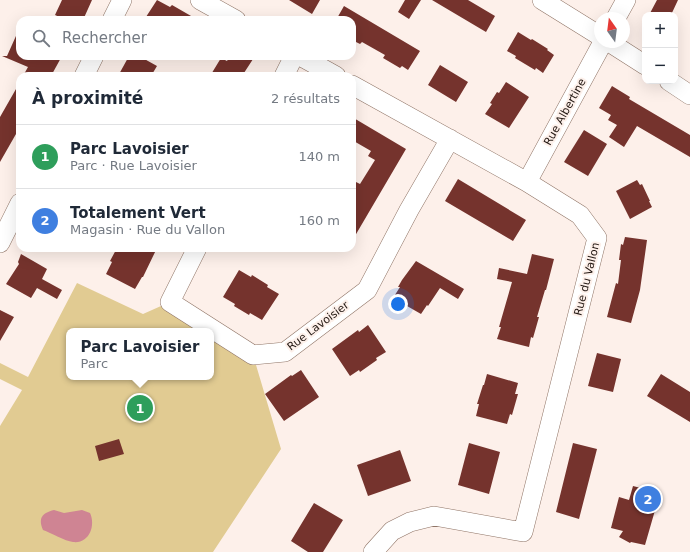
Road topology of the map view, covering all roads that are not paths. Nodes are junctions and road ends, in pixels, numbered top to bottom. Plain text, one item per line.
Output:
1 (122, 0) edge
2 (200, 0) edge
3 (542, 0) edge
4 (626, 0) edge
5 (619, 12) edge
6 (114, 16) edge
7 (229, 16) edge
8 (594, 32) edge
9 (600, 48) edge
10 (618, 48) edge
11 (92, 60) edge
12 (292, 60) edge
13 (307, 60) edge
14 (642, 63) edge
15 (86, 72) edge
16 (286, 72) edge
17 (329, 72) edge
18 (674, 84) edge
19 (356, 87) edge
20 (690, 95) edge
21 (450, 139) junction
22 (527, 182) junction
23 (16, 211) edge
24 (0, 243) edge
25 (195, 252) edge
26 (211, 328) edge
27 (214, 330) edge
28 (373, 552) edge

1 - 6 street
2 - 7 street
3 - 8 street
4 - 5 street
9 - 22 street, Rue Albertine
10 - 14 street
11 - 15 street
12 - 16 street
13 - 17 street
18 - 20 street
19 - 21 street, Rue du Vallon
21 - 22 street, Rue du Vallon
21 - 27 street, Rue Lavoisier
22 - 28 street, Rue du Vallon
23 - 24 street
25 - 26 street, Rue Lavoisier

